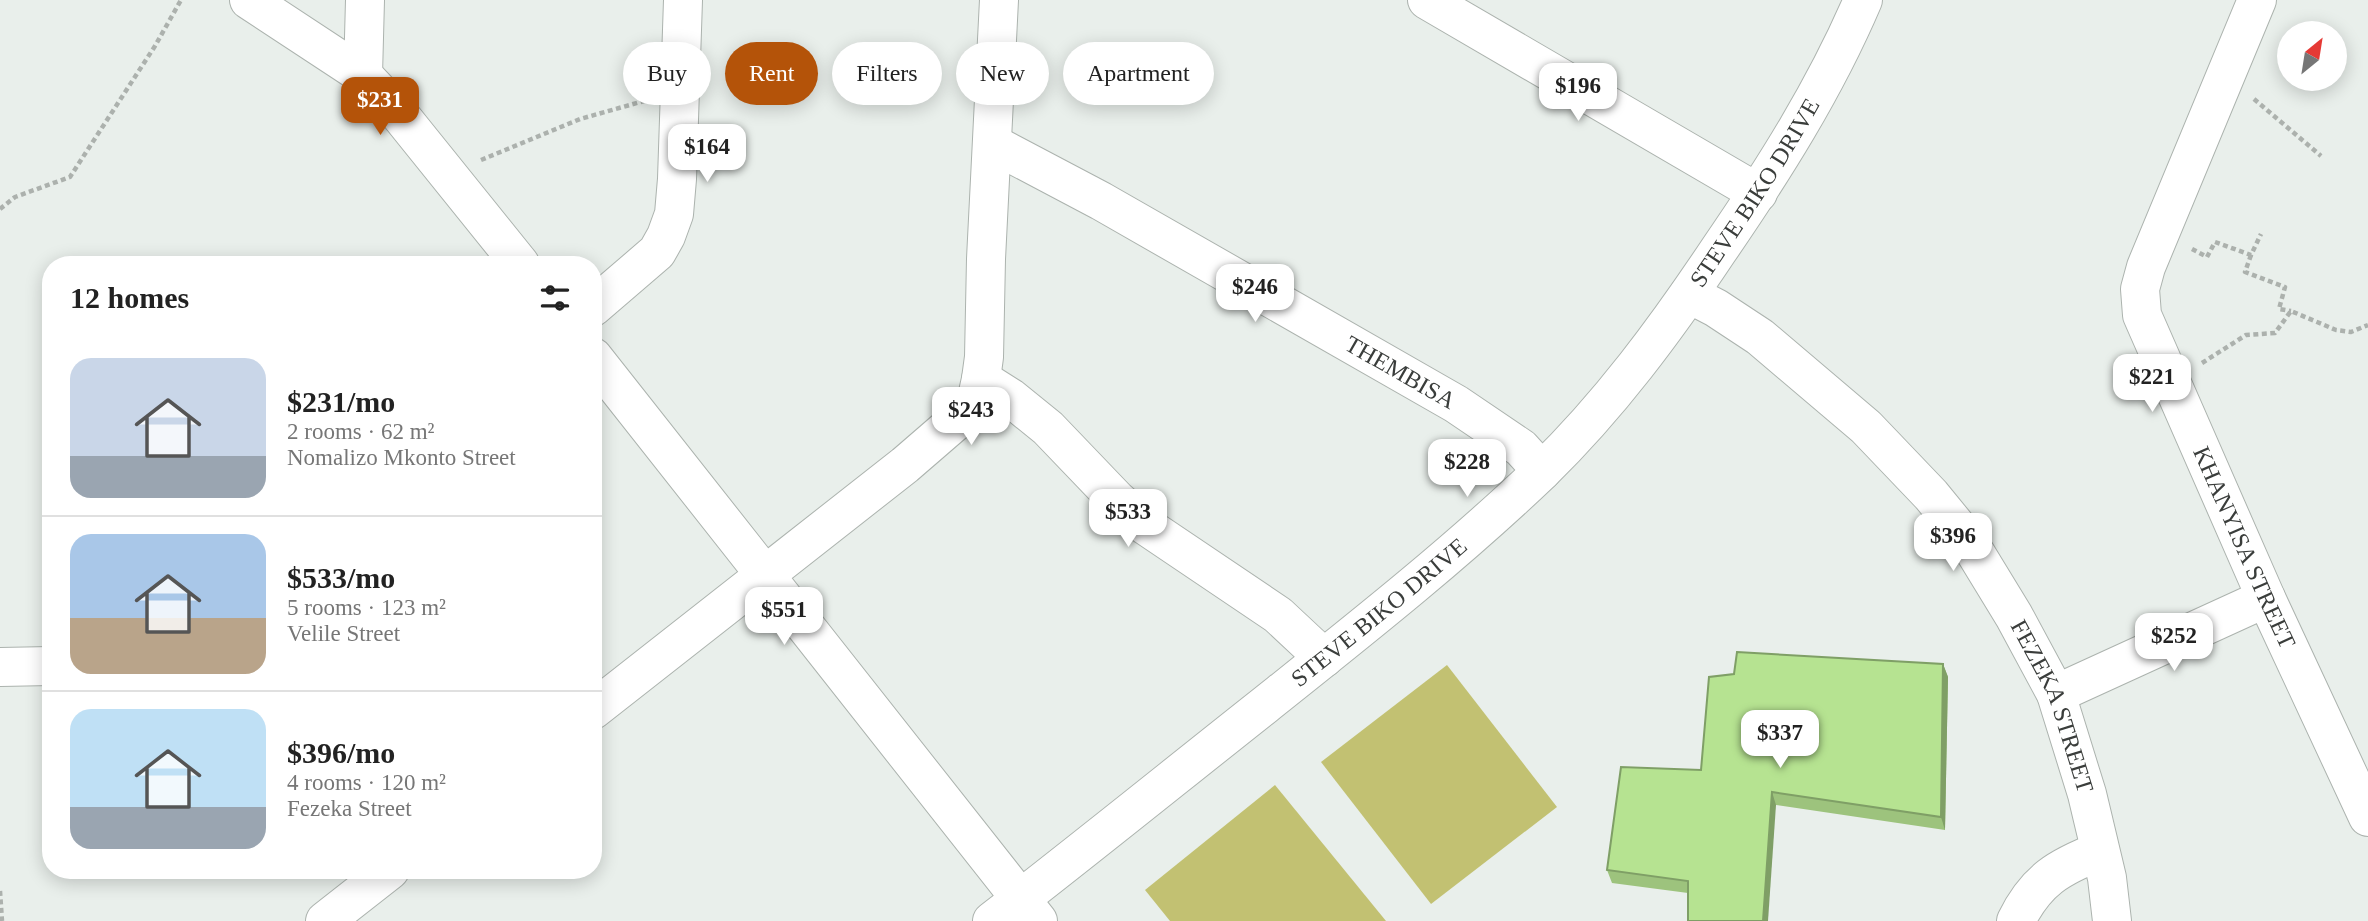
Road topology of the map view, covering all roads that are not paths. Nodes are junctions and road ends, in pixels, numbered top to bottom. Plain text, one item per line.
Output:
1 (249, 0) edge
2 (365, 0) edge
3 (683, 0) edge
4 (999, 0) edge
5 (1427, 0) edge
6 (1863, 0) edge
7 (2257, 0) edge
8 (363, 75) junction
9 (993, 144) junction
10 (1758, 193) junction
11 (514, 256) edge
12 (1689, 294) junction
13 (602, 299) edge
14 (602, 369) edge
15 (981, 379) junction
16 (1542, 471) junction
17 (765, 575) junction
18 (2266, 598) junction
19 (1324, 658) junction
20 (42, 666) edge
21 (0, 667) edge
22 (2056, 694) junction
23 (602, 703) edge
24 (2368, 817) edge
25 (2100, 851) junction
26 (379, 879) edge
27 (1017, 913) edge
28 (325, 921) edge
29 (2015, 921) edge
30 (2112, 921) edge

1 - 8 street
2 - 8 street
3 - 13 street
4 - 9 street
5 - 10 street
6 - 10 street, STEVE BIKO DRIVE
7 - 18 street, KHANYISA STREET
8 - 11 street
9 - 15 street
9 - 16 street, THEMBISA
10 - 12 street, STEVE BIKO DRIVE
12 - 16 street, STEVE BIKO DRIVE
12 - 22 street, FEZEKA STREET
14 - 17 street
15 - 17 street
15 - 19 street
16 - 19 street, STEVE BIKO DRIVE
17 - 23 street
17 - 27 street
18 - 22 street
18 - 24 street, KHANYISA STREET
19 - 27 street, STEVE BIKO DRIVE
20 - 21 street
22 - 25 street, FEZEKA STREET
25 - 29 street
25 - 30 street, FEZEKA STREET
26 - 28 street

